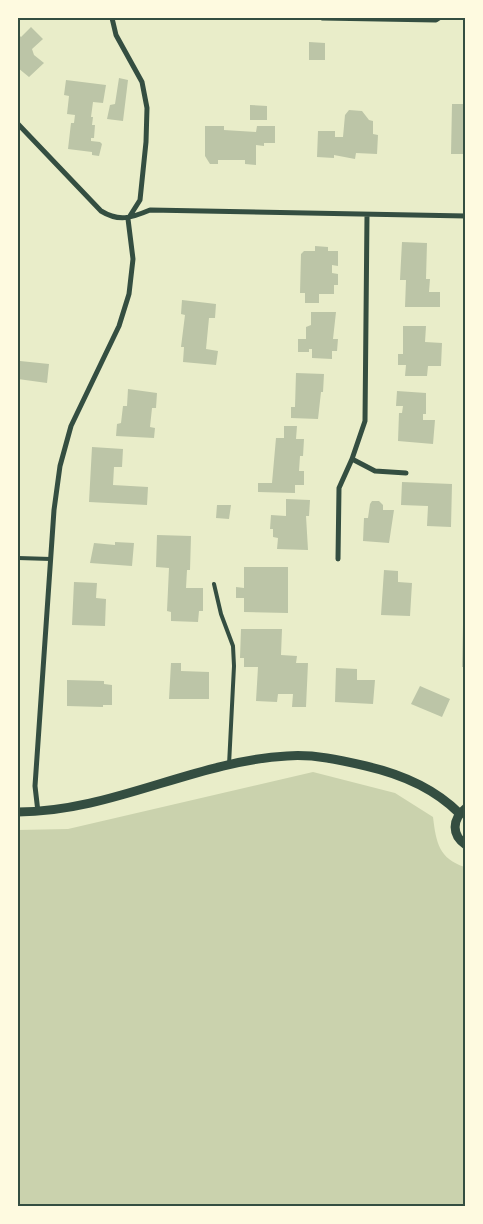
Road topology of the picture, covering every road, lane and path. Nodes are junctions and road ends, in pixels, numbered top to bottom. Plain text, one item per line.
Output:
1 (112, 18) edge
2 (322, 18) edge
3 (439, 18) edge
4 (18, 124) edge
5 (367, 214) junction
6 (466, 216) edge
7 (128, 219) junction
8 (352, 459) junction
9 (406, 474) dead end
10 (18, 558) edge
11 (51, 559) junction
12 (338, 560) dead end
13 (214, 584) dead end
14 (229, 765) junction
15 (462, 811) edge
16 (18, 812) edge
17 (38, 812) junction
18 (466, 845) edge

1 - 7 street
2 - 3 street
4 - 7 street
5 - 6 street
5 - 7 street
5 - 8 street
7 - 11 street
8 - 9 street
8 - 12 street
10 - 11 lane
11 - 17 street
13 - 14 lane
14 - 15 street
14 - 17 street
15 - 18 street
16 - 17 street

